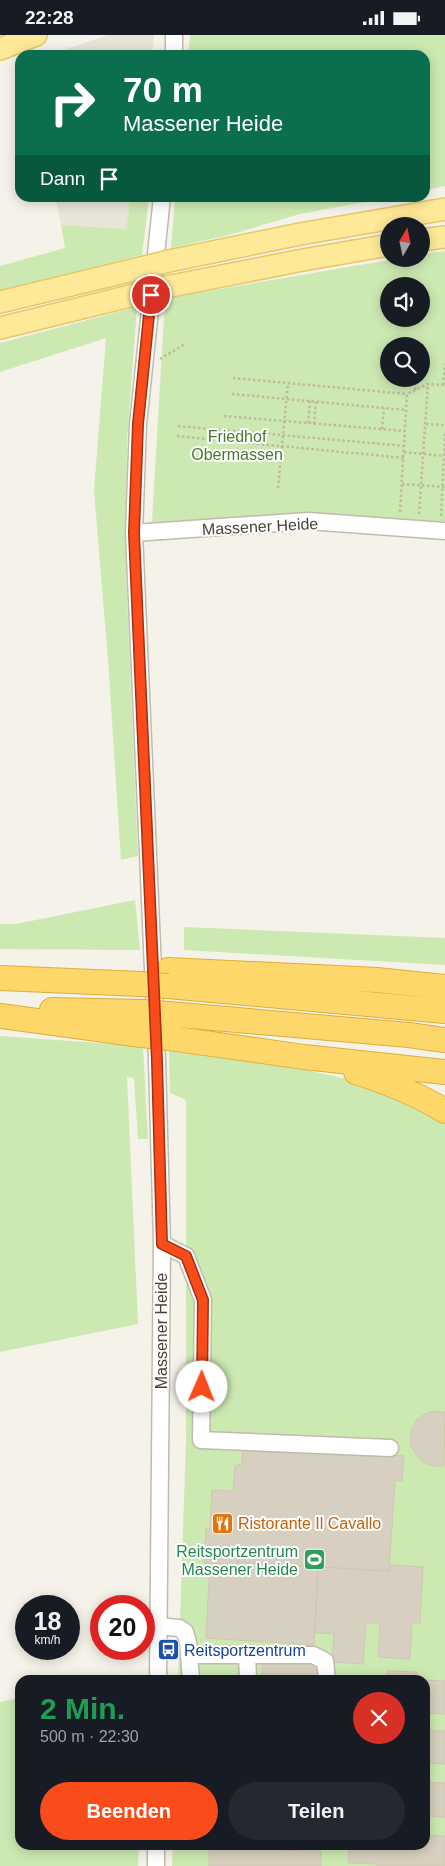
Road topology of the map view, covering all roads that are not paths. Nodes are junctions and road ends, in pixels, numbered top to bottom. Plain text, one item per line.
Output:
1 (36, 35) edge
2 (174, 35) edge
3 (0, 49) edge
4 (174, 50) edge
5 (161, 202) edge
6 (445, 209) edge
7 (445, 237) edge
8 (430, 239) edge
9 (380, 247) edge
10 (0, 302) edge
11 (0, 328) edge
12 (443, 526) edge
13 (134, 533) junction
14 (0, 978) edge
15 (168, 978) junction
16 (377, 980) junction
17 (445, 980) edge
18 (445, 987) edge
19 (0, 1009) edge
20 (445, 1011) edge
21 (0, 1016) edge
22 (142, 1024) junction
23 (445, 1039) edge
24 (304, 1057) junction
25 (445, 1072) edge
26 (445, 1111) edge
27 (162, 1244) junction
28 (390, 1448) dead end
29 (158, 1626) junction
30 (189, 1655) junction
31 (247, 1655) junction
32 (158, 1675) edge
33 (191, 1675) edge
34 (248, 1675) edge
35 (326, 1675) edge
36 (156, 1850) edge
37 (156, 1866) edge

1 - 3 main road
2 - 4 street
5 - 13 street, Massener Heide
6 - 10 main road, bridge
7 - 8 main road
9 - 11 main road, bridge
12 - 13 street, Massener Heide
13 - 27 street, Massener Heide
14 - 15 highway, bridge
15 - 16 highway
15 - 20 highway
16 - 17 highway
16 - 18 highway
19 - 22 highway
21 - 22 highway
22 - 23 highway, bridge
22 - 24 highway, bridge
24 - 25 highway
24 - 26 highway
27 - 28 street
27 - 29 street, Massener Heide
29 - 30 street
29 - 32 street, Massener Heide
30 - 31 street
30 - 33 street
31 - 34 street
31 - 35 street
36 - 37 street

